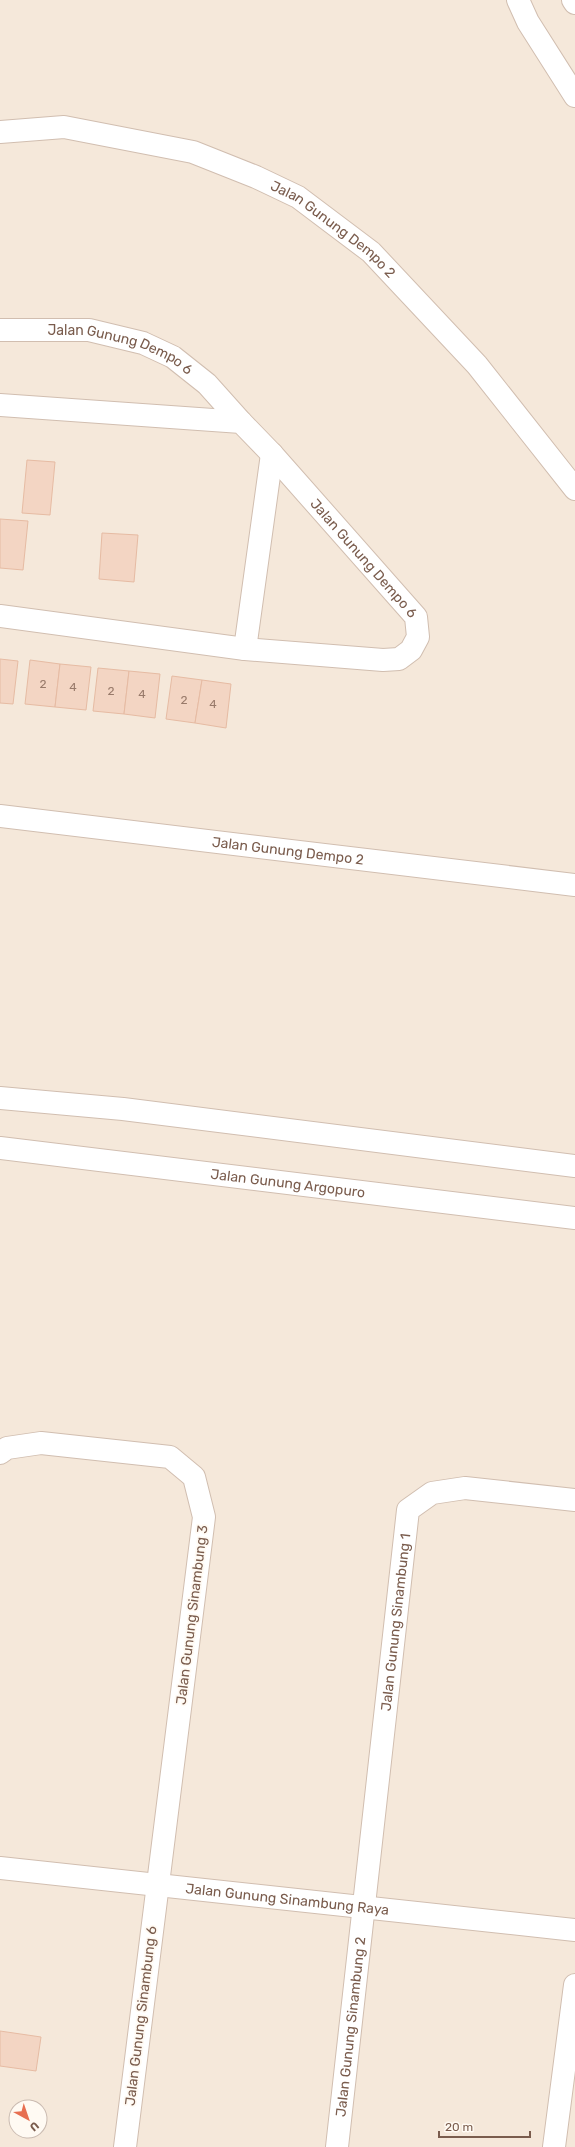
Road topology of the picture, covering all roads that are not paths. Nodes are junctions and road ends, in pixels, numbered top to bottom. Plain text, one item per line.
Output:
1 (518, 0) edge
2 (573, 0) edge
3 (575, 3) edge
4 (575, 96) edge
5 (0, 132) edge
6 (0, 330) edge
7 (0, 405) edge
8 (240, 422) junction
9 (272, 454) junction
10 (575, 489) edge
11 (0, 616) edge
12 (245, 649) junction
13 (0, 816) edge
14 (575, 885) edge
15 (0, 1098) edge
16 (0, 1148) edge
17 (575, 1166) edge
18 (575, 1218) edge
19 (0, 1453) edge
20 (575, 1500) edge
21 (0, 1868) edge
22 (158, 1885) junction
23 (364, 1907) junction
24 (575, 1930) edge
25 (575, 1985) edge
26 (125, 2147) edge
27 (337, 2147) edge
28 (554, 2147) edge

1 - 4 street
2 - 3 street
5 - 10 street, Jalan Gunung Dempo 2
6 - 8 street, Jalan Gunung Dempo 6
7 - 8 street
8 - 9 street, Jalan Gunung Dempo 6
9 - 12 street
9 - 12 street, Jalan Gunung Dempo 6
11 - 12 street, Jalan Gunung Dempo 6
13 - 14 street, Jalan Gunung Dempo 2
15 - 17 street
16 - 18 street, Jalan Gunung Argopuro
19 - 22 street, Jalan Gunung Sinambung 3
20 - 23 street, Jalan Gunung Sinambung 1
21 - 22 street, Jalan Gunung Sinambung Raya
22 - 23 street, Jalan Gunung Sinambung Raya
22 - 26 street, Jalan Gunung Sinambung 6
23 - 24 street, Jalan Gunung Sinambung Raya
23 - 27 street, Jalan Gunung Sinambung 2
25 - 28 street

